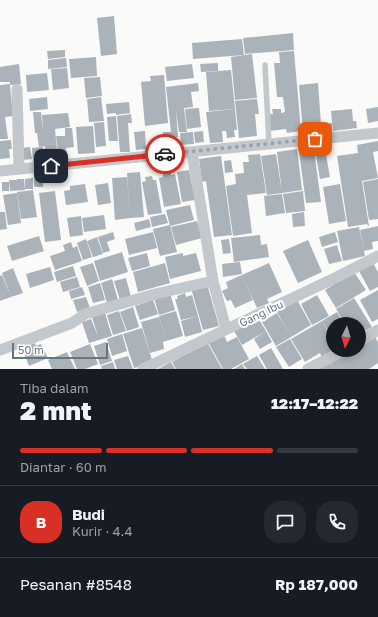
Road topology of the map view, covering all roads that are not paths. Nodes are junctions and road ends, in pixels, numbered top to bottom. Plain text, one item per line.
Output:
1 (265, 65) dead end
2 (17, 89) dead end
3 (378, 133) edge
4 (268, 144) junction
5 (192, 152) junction
6 (20, 169) junction
7 (0, 171) edge
8 (378, 256) edge
9 (213, 281) junction
10 (226, 329) junction
11 (378, 330) edge
12 (366, 338) edge
13 (0, 350) edge
14 (331, 357) edge
15 (143, 369) edge
16 (308, 369) edge

1 - 4 lane
2 - 6 street
3 - 4 street
4 - 5 street
5 - 6 street
5 - 9 street
6 - 7 street
8 - 10 street, Gang Ibu
9 - 10 street
9 - 13 street
10 - 15 street, Gang Ibu
11 - 12 street
14 - 16 street

